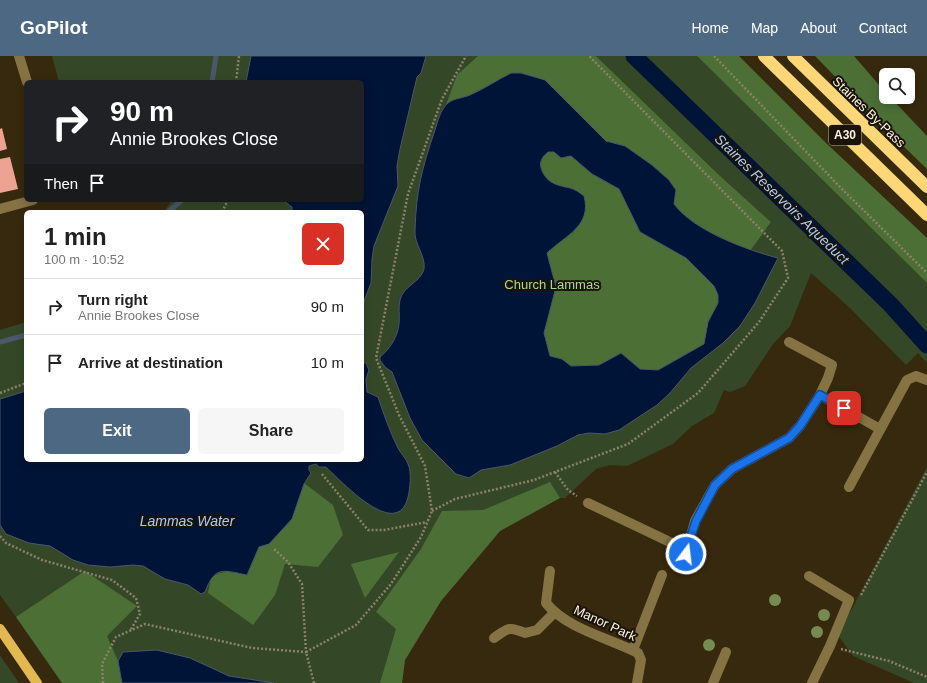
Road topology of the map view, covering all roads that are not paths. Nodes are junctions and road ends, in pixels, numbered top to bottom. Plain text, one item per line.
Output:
1 (19, 56) edge
2 (764, 56) edge
3 (793, 56) edge
4 (25, 80) edge
5 (927, 187) edge
6 (26, 202) edge
7 (0, 209) edge
8 (927, 215) edge
9 (789, 342) dead end
10 (927, 380) edge
11 (820, 395) junction
12 (880, 429) junction
13 (849, 487) dead end
14 (588, 503) road end
15 (684, 544) junction
16 (688, 563) dead end
17 (550, 571) dead end
18 (662, 575) dead end
19 (809, 576) dead end
20 (554, 613) junction
21 (0, 629) edge
22 (494, 638) dead end
23 (632, 650) junction
24 (726, 652) dead end
25 (37, 683) edge
26 (637, 683) edge
27 (713, 683) edge
28 (812, 683) edge

1 - 4 street
2 - 8 highway, A30
3 - 5 highway, Staines By-Pass / A30
6 - 7 street
9 - 11 street
10 - 12 street
11 - 12 street
11 - 15 street
12 - 13 street
14 - 15 street
15 - 16 street
17 - 20 street, Manor Park
18 - 23 street
19 - 28 street
20 - 22 street, Manor Park
20 - 23 street, Manor Park
21 - 25 main road
23 - 26 street, Manor Park
24 - 27 street

